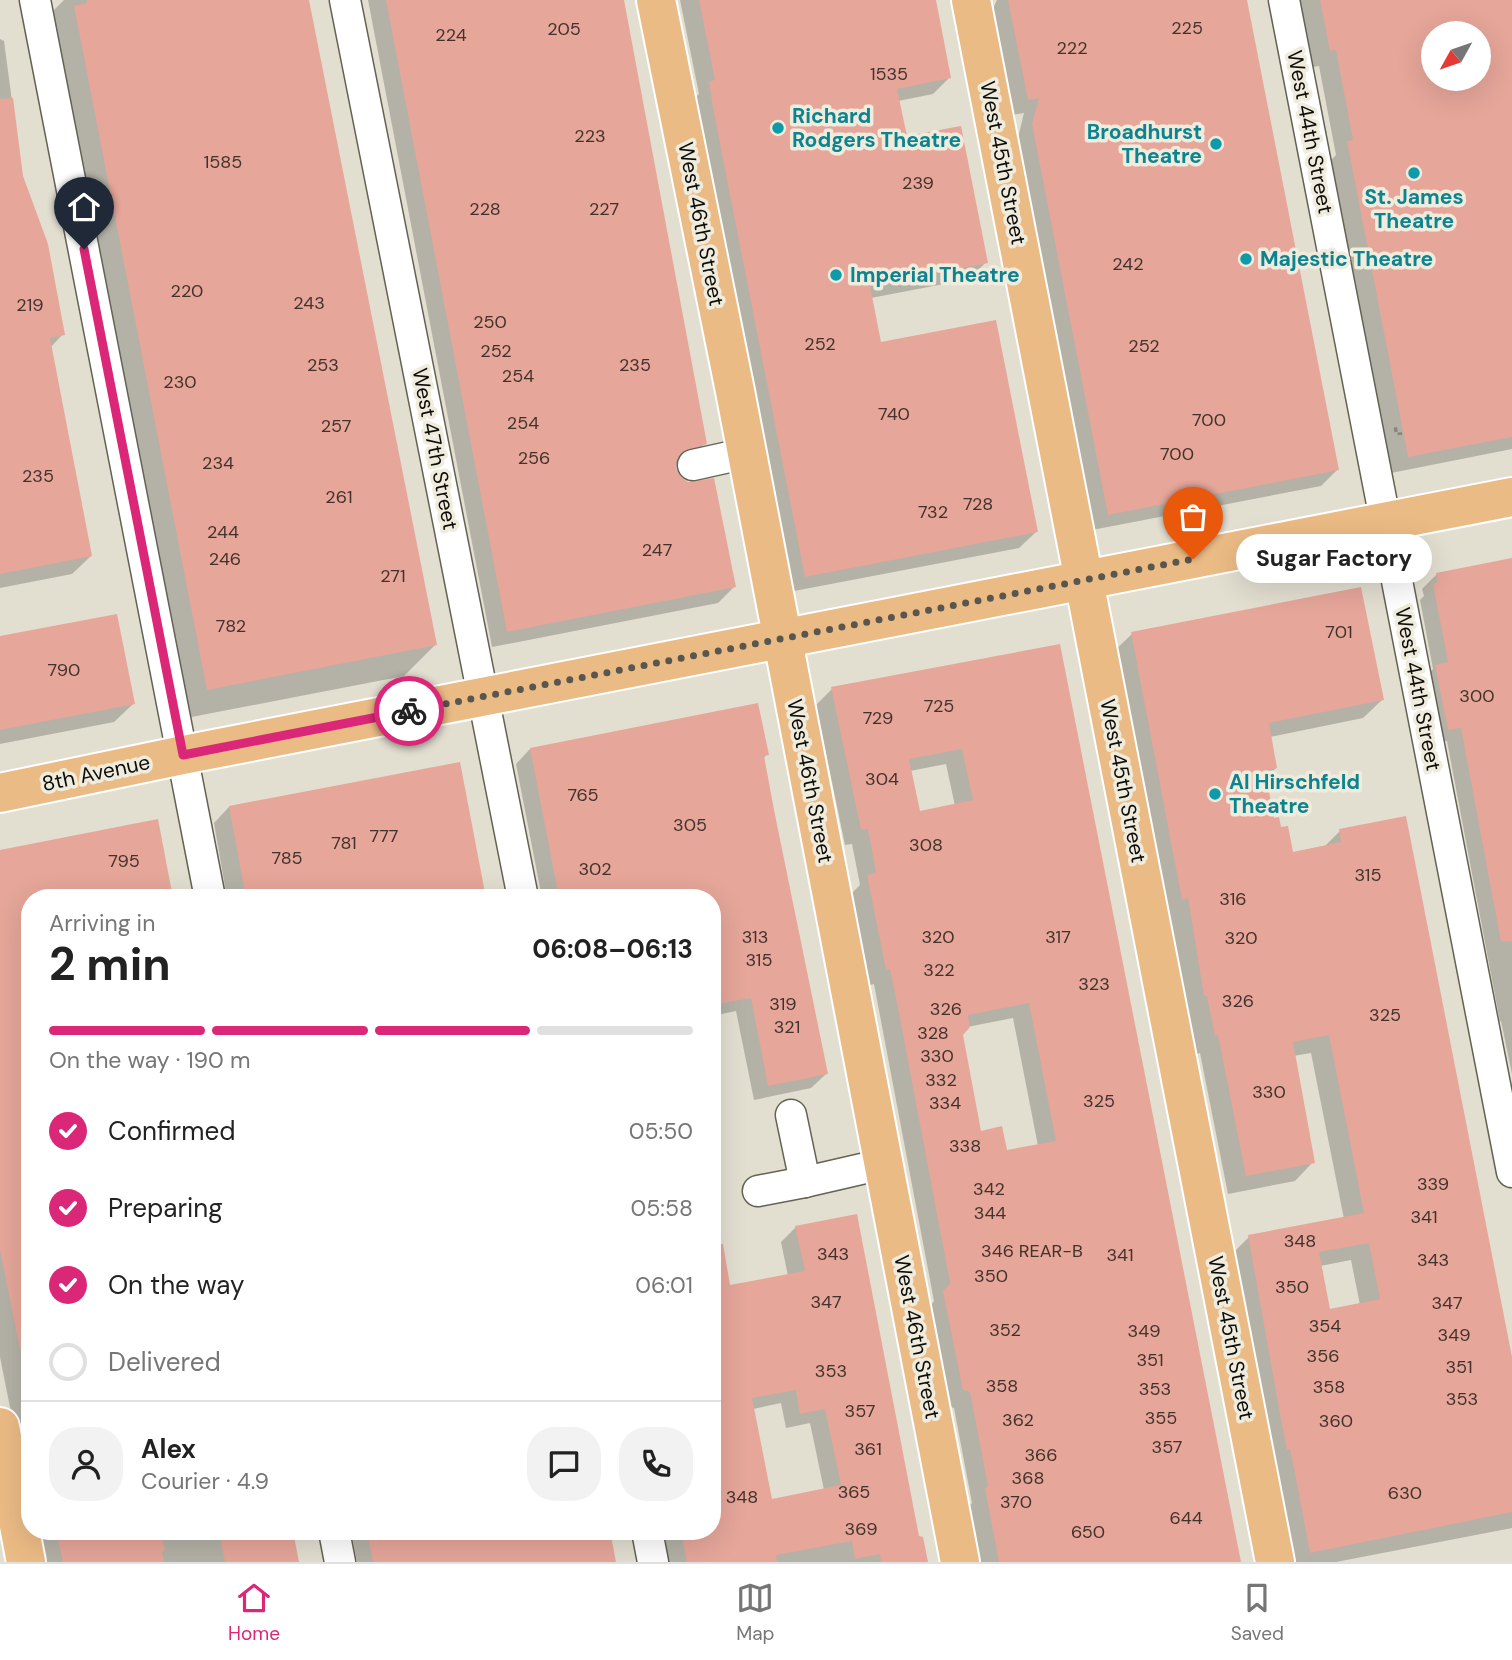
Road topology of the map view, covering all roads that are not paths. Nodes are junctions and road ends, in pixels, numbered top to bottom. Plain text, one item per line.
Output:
1 (34, 0) edge
2 (345, 0) edge
3 (656, 0) edge
4 (971, 0) edge
5 (1284, 0) edge
6 (747, 453) junction
7 (694, 465) dead end
8 (1512, 497) edge
9 (1385, 521) junction
10 (1084, 580) junction
11 (783, 638) junction
12 (484, 696) junction
13 (183, 755) junction
14 (0, 793) edge
15 (208, 889) edge
16 (521, 889) edge
17 (1502, 1070) edge
18 (791, 1115) dead end
19 (883, 1164) junction
20 (1512, 1172) edge
21 (805, 1182) junction
22 (758, 1191) dead end
23 (0, 1427) edge
24 (21, 1536) edge
25 (22, 1540) edge
26 (336, 1540) edge
27 (649, 1540) edge
28 (26, 1562) edge
29 (340, 1562) edge
30 (653, 1562) edge
31 (960, 1562) edge
32 (1275, 1562) edge

1 - 13 street
2 - 12 street, West 47th Street
3 - 6 main road, West 46th Street
4 - 10 main road, West 45th Street
5 - 9 street, West 44th Street
6 - 7 street
6 - 11 main road, West 46th Street
8 - 9 main road, 8th Avenue
9 - 10 main road, 8th Avenue
9 - 17 street, West 44th Street
10 - 11 main road, 8th Avenue
10 - 32 main road, West 45th Street
11 - 12 main road, 8th Avenue
11 - 19 main road, West 46th Street
12 - 13 main road, 8th Avenue
12 - 16 street, West 47th Street
13 - 14 main road, 8th Avenue
13 - 15 street
17 - 20 street, West 44th Street
18 - 21 street
19 - 21 street
19 - 31 main road, West 46th Street
21 - 22 street
23 - 24 main road
25 - 28 main road
26 - 29 street
27 - 30 street

